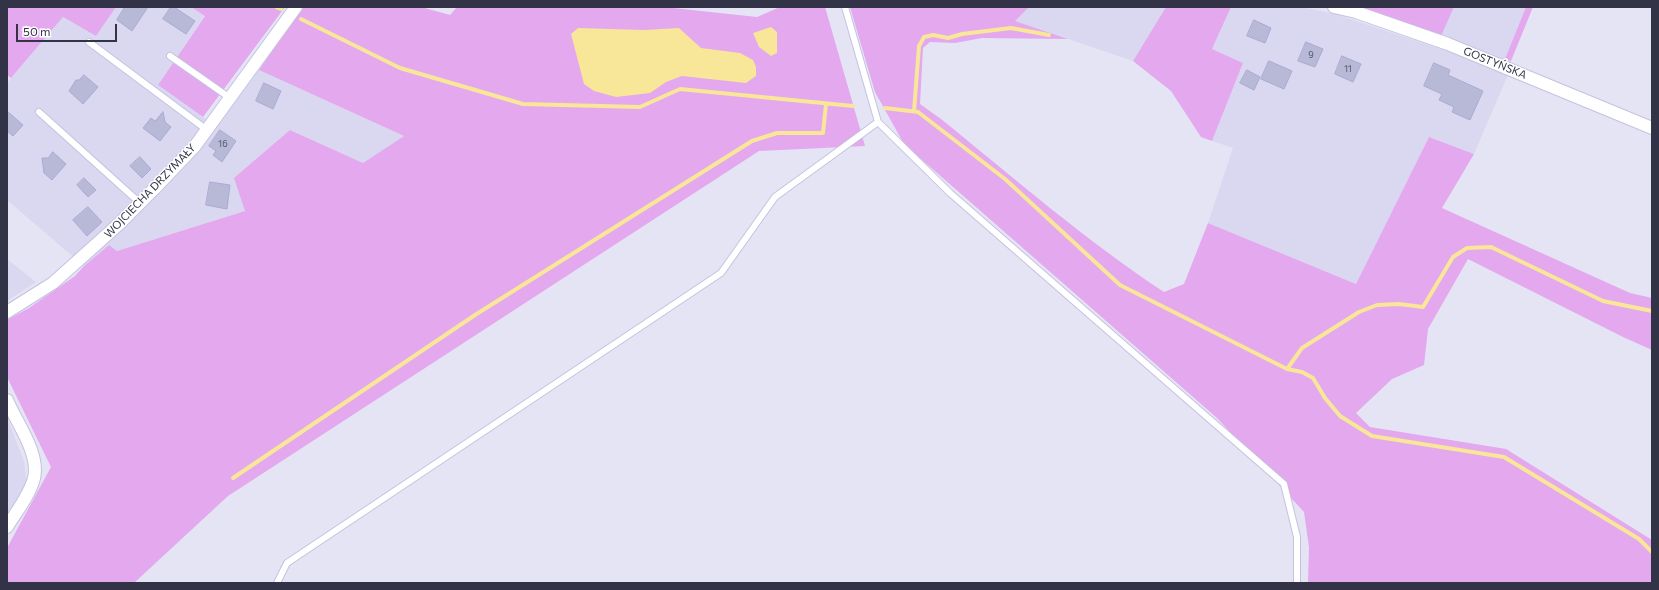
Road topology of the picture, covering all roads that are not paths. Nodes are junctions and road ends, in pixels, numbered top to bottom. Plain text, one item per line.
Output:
1 (296, 7) edge
2 (845, 7) edge
3 (1334, 7) edge
4 (89, 42) dead end
5 (170, 56) dead end
6 (230, 98) junction
7 (39, 112) dead end
8 (878, 122) junction
9 (1652, 128) edge
10 (207, 130) junction
11 (140, 203) junction
12 (7, 312) edge
13 (7, 400) edge
14 (7, 526) edge
15 (277, 583) edge
16 (1297, 583) edge

1 - 6 street, WOJCIECHA DRZYMAŁY
2 - 8 lane
3 - 9 street, GOSTYŃSKA
4 - 10 lane
5 - 6 lane
6 - 10 street, WOJCIECHA DRZYMAŁY
7 - 11 lane
8 - 15 lane
8 - 16 lane
10 - 11 street, WOJCIECHA DRZYMAŁY
11 - 12 street, WOJCIECHA DRZYMAŁY
13 - 14 street

